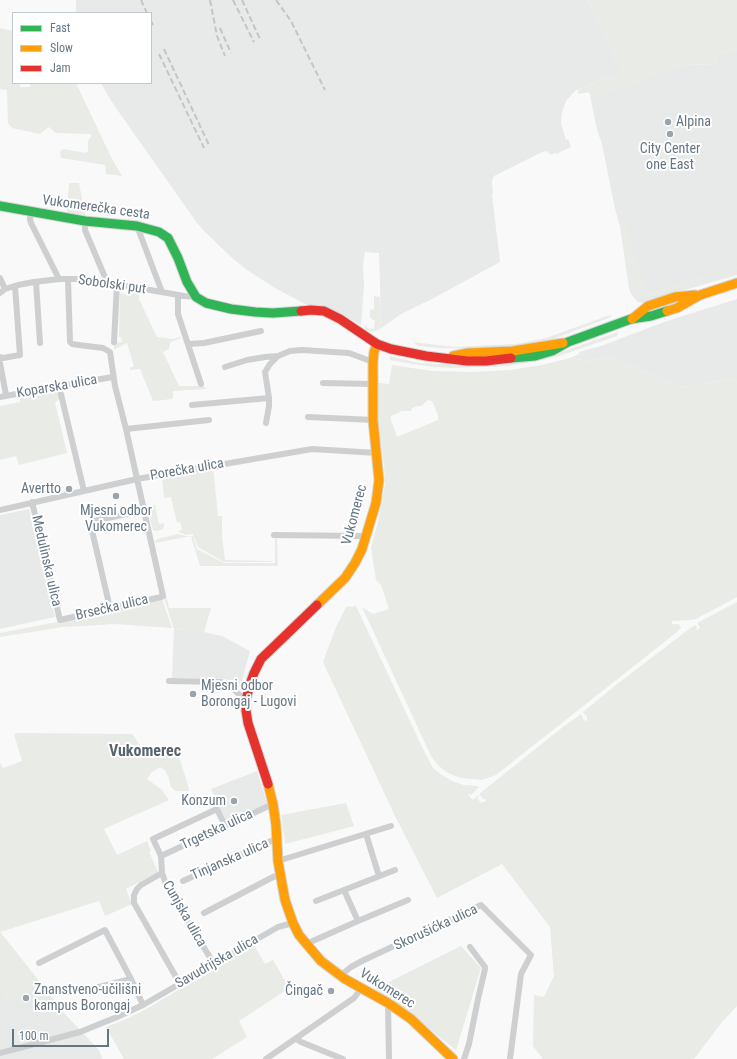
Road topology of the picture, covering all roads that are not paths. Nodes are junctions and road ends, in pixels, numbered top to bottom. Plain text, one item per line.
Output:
1 (0, 206) edge
2 (30, 212) junction
3 (85, 221) junction
4 (137, 226) junction
5 (0, 278) edge
6 (59, 279) junction
7 (68, 279) junction
8 (36, 282) junction
9 (107, 282) junction
10 (737, 283) edge
11 (117, 284) junction
12 (15, 286) junction
13 (3, 291) edge
14 (162, 292) junction
15 (178, 295) junction
16 (196, 297) junction
17 (261, 331) dead end
18 (114, 342) dead end
19 (40, 343) dead end
20 (188, 344) junction
21 (377, 344) junction
22 (278, 356) junction
23 (0, 357) edge
24 (373, 362) junction
25 (0, 363) edge
26 (225, 367) dead end
27 (114, 377) junction
28 (323, 383) dead end
29 (201, 384) dead end
30 (373, 384) junction
31 (59, 386) junction
32 (3, 396) edge
33 (269, 398) junction
34 (192, 405) dead end
35 (308, 416) dead end
36 (209, 420) dead end
37 (373, 420) junction
38 (266, 423) dead end
39 (126, 430) junction
40 (377, 453) junction
41 (137, 479) junction
42 (84, 491) junction
43 (32, 502) junction
44 (0, 510) edge
45 (144, 510) junction
46 (274, 535) dead end
47 (366, 538) junction
48 (110, 608) junction
49 (60, 620) joint
50 (169, 681) dead end
51 (246, 700) junction
52 (273, 804) junction
53 (225, 826) junction
54 (391, 826) dead end
55 (366, 834) junction
56 (276, 839) junction
57 (160, 856) junction
58 (278, 861) junction
59 (395, 870) dead end
60 (162, 873) junction
61 (280, 875) junction
62 (379, 876) junction
63 (183, 881) dead end
64 (344, 890) junction
65 (408, 900) dead end
66 (316, 901) dead end
67 (204, 913) dead end
68 (358, 921) junction
69 (293, 923) junction
70 (306, 944) junction
71 (470, 947) dead end
72 (39, 963) dead end
73 (214, 964) junction
74 (341, 976) junction
75 (130, 979) junction
76 (180, 984) junction
77 (361, 989) junction
78 (59, 992) dead end
79 (388, 1003) junction
80 (143, 1005) junction
81 (296, 1038) junction
82 (0, 1053) edge
83 (267, 1059) edge
84 (343, 1059) edge
85 (390, 1059) edge
86 (453, 1059) edge
87 (464, 1059) edge
88 (510, 1059) edge

1 - 2 street, Vukomerečka cesta
2 - 3 street, Vukomerečka cesta
2 - 6 street
3 - 4 street, Vukomerečka cesta
3 - 9 street
4 - 14 street
4 - 16 street, Vukomerečka cesta
5 - 13 street
6 - 7 street, Sobolski put
6 - 8 street, Sobolski put
7 - 9 street, Sobolski put
7 - 27 street
8 - 12 street, Sobolski put
8 - 19 street
9 - 11 street, Sobolski put
10 - 21 street
11 - 14 street, Sobolski put
11 - 18 street
12 - 13 street, Sobolski put
12 - 23 street
14 - 15 street, Sobolski put
15 - 16 street, Sobolski put
15 - 20 street
16 - 21 street
17 - 20 street
20 - 29 street
21 - 24 street, Vukomerec
22 - 24 street
22 - 26 street
22 - 33 street
24 - 30 street, Vukomerec
25 - 32 street
27 - 31 street, Koparska ulica
27 - 39 street
28 - 30 street
30 - 37 street, Vukomerec
31 - 32 street, Koparska ulica
31 - 42 street
33 - 34 street
33 - 38 street
35 - 37 street
36 - 39 street
37 - 40 street, Vukomerec
39 - 41 street
40 - 41 street, Porečka ulica
40 - 47 street, Vukomerec
41 - 42 street, Porečka ulica
41 - 45 street
42 - 43 street, Porečka ulica
43 - 44 street, Porečka ulica
43 - 49 street, Medulinska ulica
45 - 48 street, Brsečka ulica
45 - 48 street
46 - 47 street
47 - 51 street, Vukomerec
48 - 49 street, Brsečka ulica
50 - 51 street
51 - 52 street, Vukomerec
52 - 53 street, Trgetska ulica
52 - 56 street, Vukomerec
53 - 57 street, Trgetska ulica
53 - 57 street, Cunjska ulica
54 - 55 street
55 - 58 street
55 - 62 street
56 - 58 street, Vukomerec
56 - 63 street, Tinjanska ulica
57 - 60 street, Cunjska ulica
58 - 61 street, Vukomerec
59 - 62 street
60 - 73 street, Cunjska ulica
60 - 76 street
61 - 67 street
61 - 69 street, Vukomerec
62 - 64 street
64 - 66 street
64 - 68 street
65 - 68 street
68 - 70 street
69 - 70 street, Vukomerec
69 - 73 street, Savudrijska ulica
70 - 74 street, Vukomerec
71 - 87 street
72 - 75 street
73 - 76 street, Savudrijska ulica
74 - 77 street, Vukomerec
74 - 88 street, Skorušićka ulica
75 - 78 street
75 - 80 street
76 - 80 street, Savudrijska ulica
77 - 79 street, Vukomerec
77 - 81 street
79 - 85 street
79 - 86 street, Vukomerec
80 - 82 street, Savudrijska ulica
81 - 83 street
81 - 84 street

